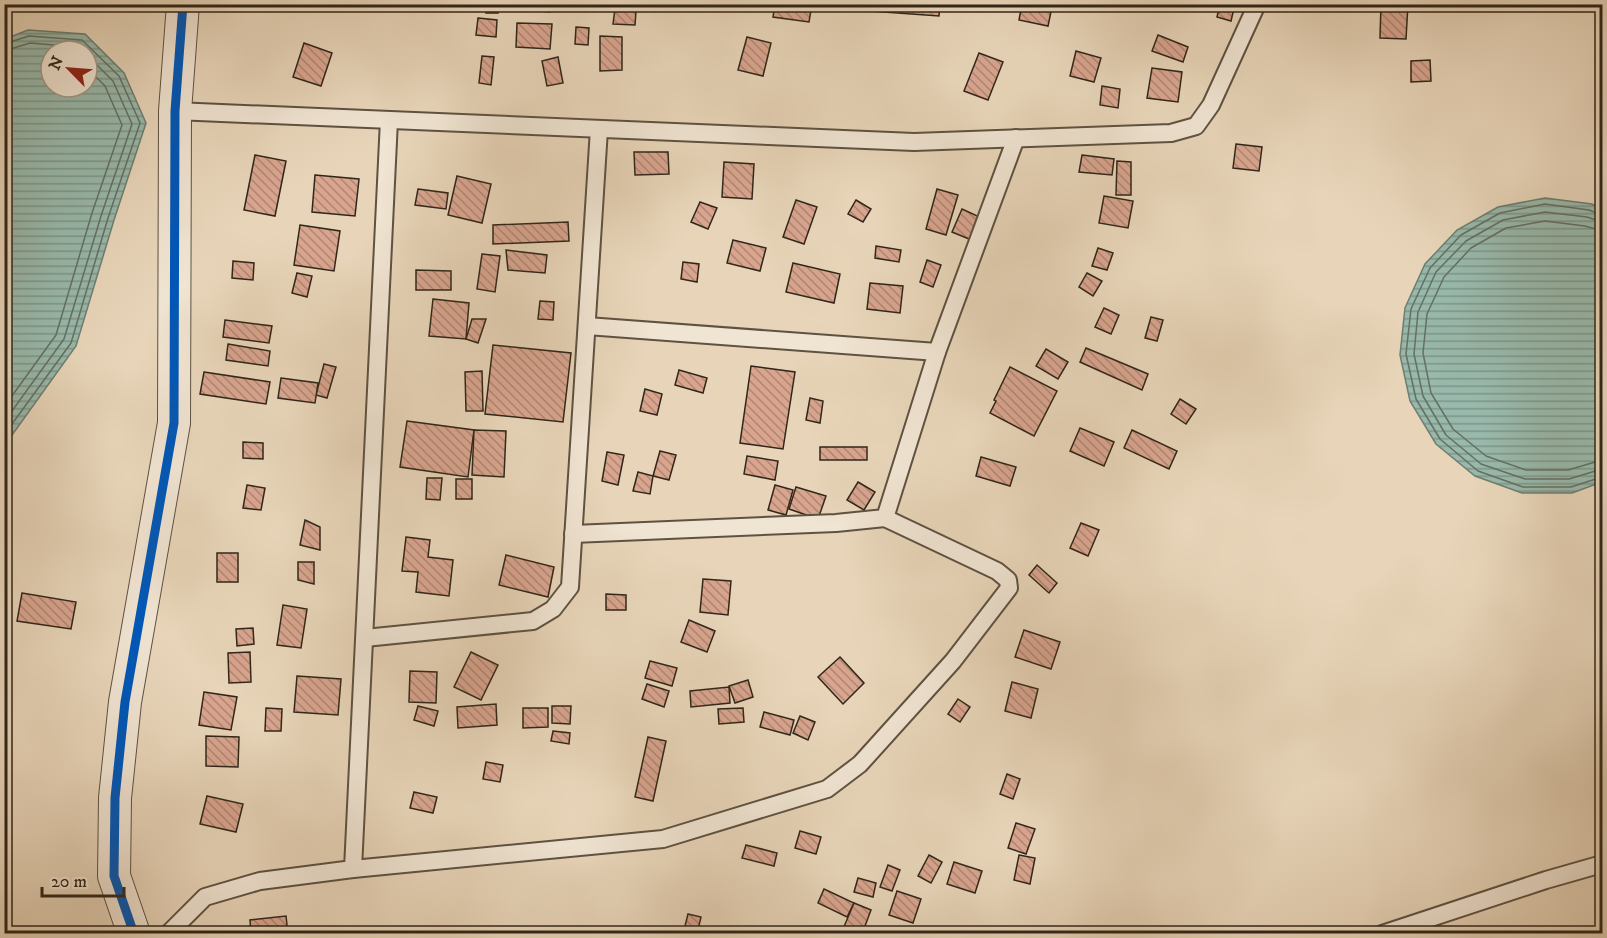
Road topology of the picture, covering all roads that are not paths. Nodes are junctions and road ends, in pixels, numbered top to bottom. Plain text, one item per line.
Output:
1 (183, 4) edge
2 (1257, 4) edge
3 (175, 111) junction
4 (389, 120) junction
5 (599, 129) junction
6 (1016, 138) junction
7 (586, 326) junction
8 (937, 352) junction
9 (885, 518) junction
10 (573, 534) junction
11 (364, 638) junction
12 (1602, 864) edge
13 (352, 869) junction
14 (134, 933) edge
15 (168, 933) edge
16 (1382, 933) edge

1 - 3 street
2 - 6 lane
3 - 4 lane
3 - 14 street
4 - 5 lane
4 - 11 lane
5 - 6 lane
5 - 7 lane
6 - 8 lane
7 - 8 lane
7 - 10 lane
8 - 9 lane
9 - 10 lane
9 - 13 lane
10 - 11 lane
11 - 13 lane
12 - 16 lane
13 - 15 lane

